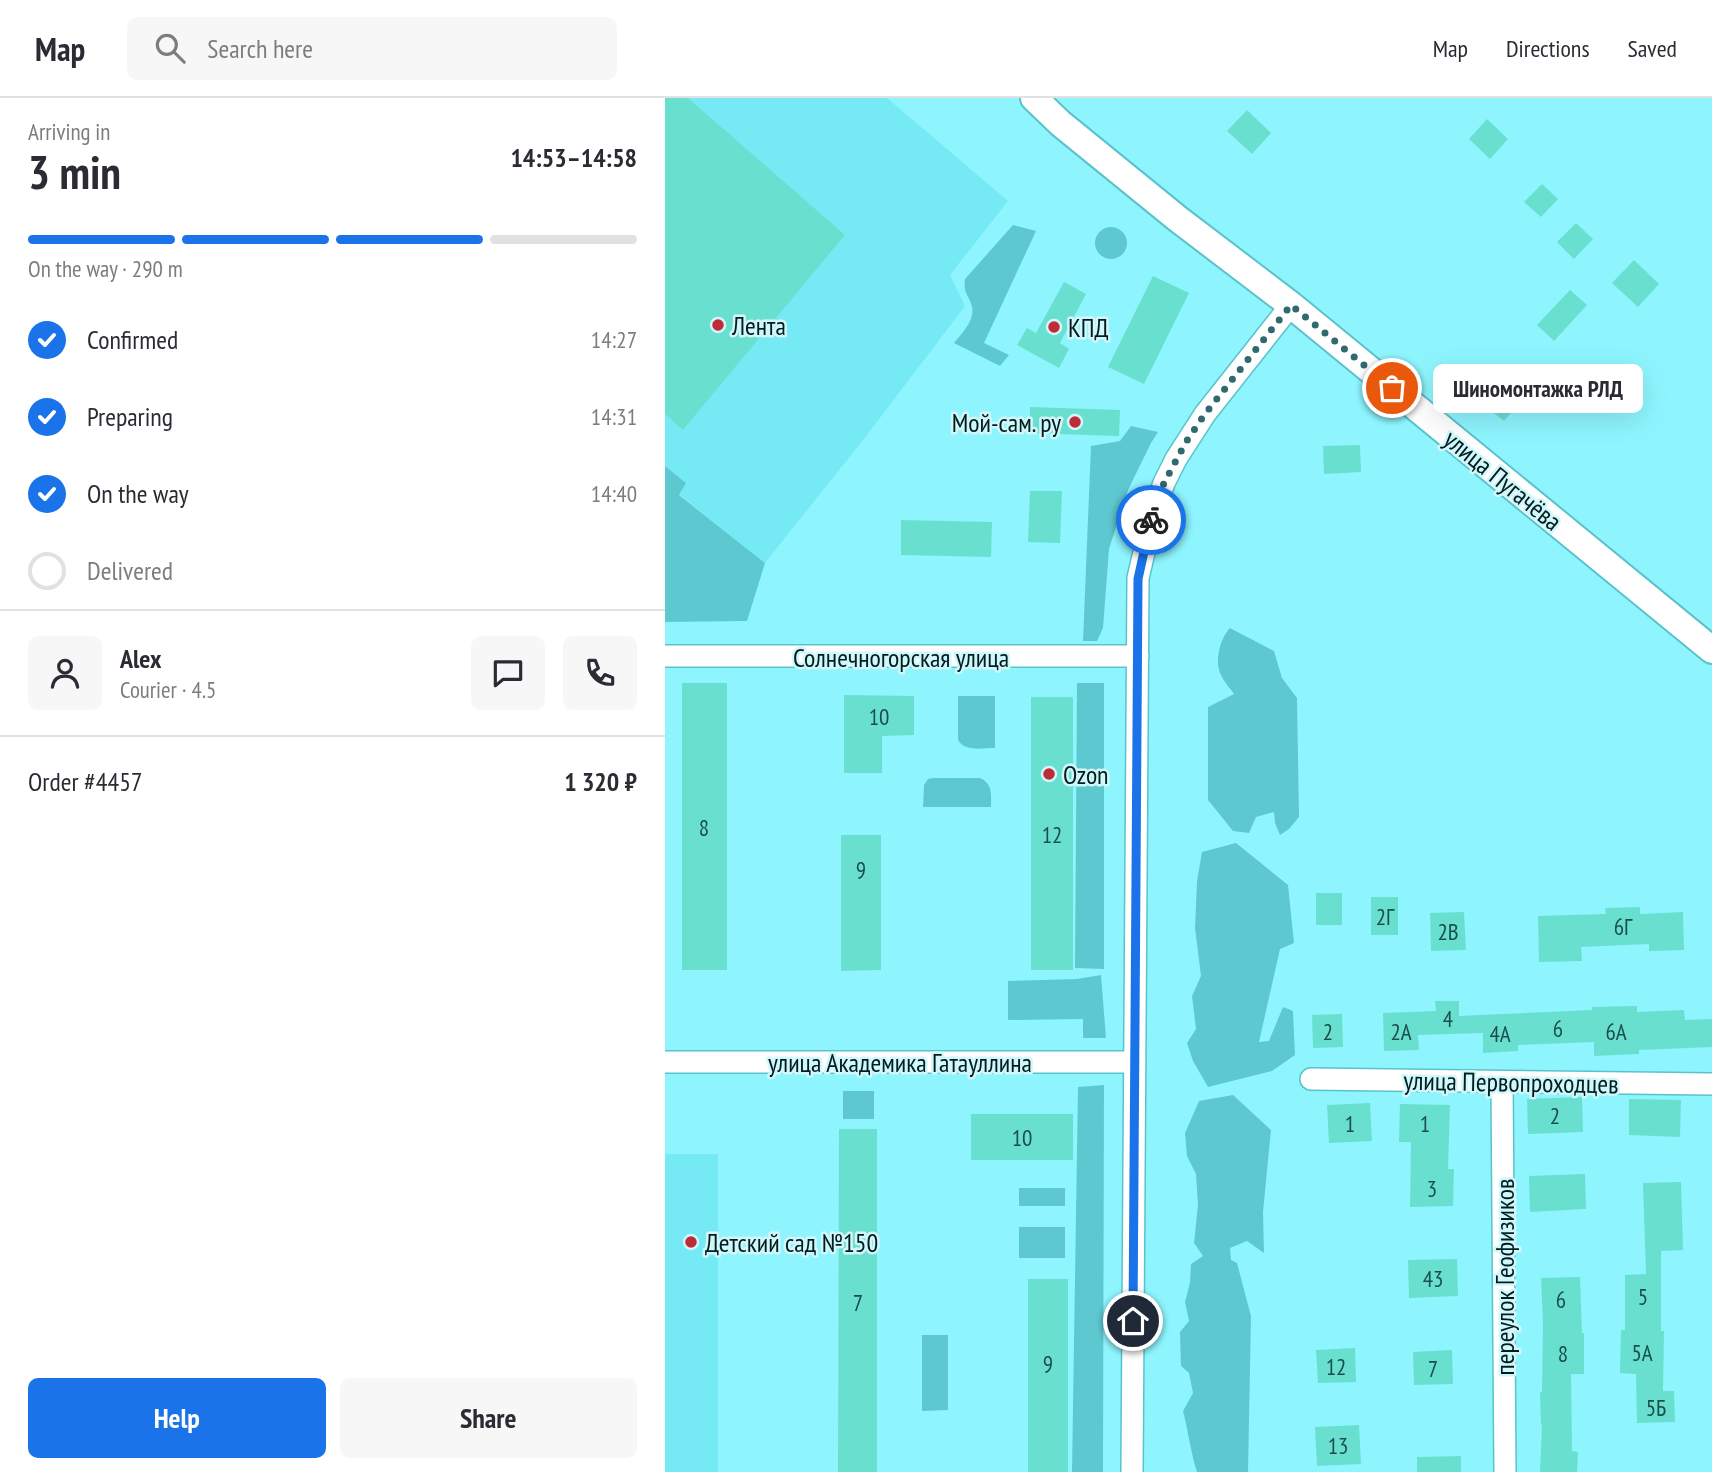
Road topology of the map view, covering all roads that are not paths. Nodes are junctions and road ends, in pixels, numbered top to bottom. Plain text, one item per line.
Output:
1 (1034, 98) edge
2 (1291, 305) junction
3 (1712, 650) edge
4 (665, 656) edge
5 (1138, 656) junction
6 (665, 1062) edge
7 (1135, 1062) junction
8 (1311, 1079) dead end
9 (1502, 1082) junction
10 (1712, 1084) edge
11 (1132, 1472) edge
12 (1505, 1472) edge

1 - 2 main road, улица Пугачёва
2 - 3 main road, улица Пугачёва
2 - 5 street
4 - 5 street, Солнечногорская улица
5 - 7 street
6 - 7 street, улица Академика Гатауллина
7 - 11 street
8 - 9 street, улица Первопроходцев
9 - 10 street, улица Первопроходцев
9 - 12 street, переулок Геофизиков

